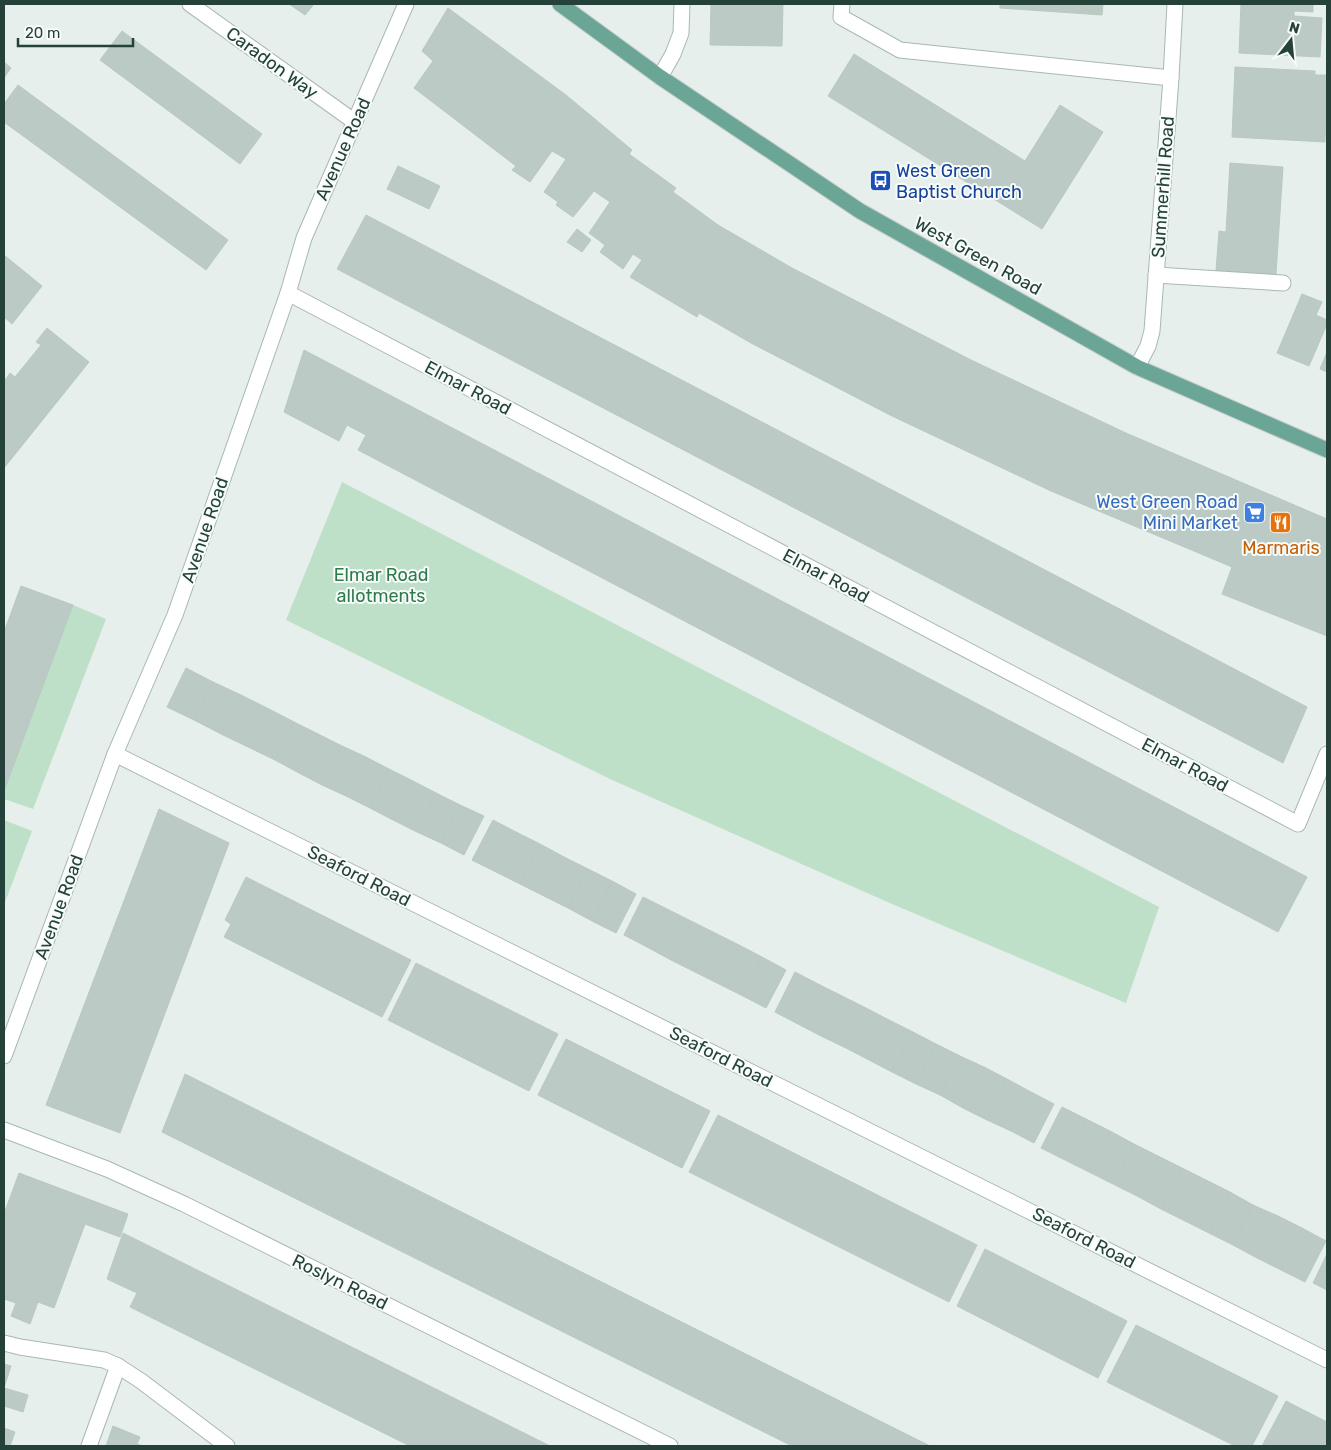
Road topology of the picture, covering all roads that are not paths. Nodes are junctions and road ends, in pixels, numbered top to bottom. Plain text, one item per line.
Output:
1 (190, 4) edge
2 (406, 4) edge
3 (560, 4) edge
4 (682, 4) edge
5 (842, 4) edge
6 (1175, 4) edge
7 (660, 77) junction
8 (1171, 78) junction
9 (355, 122) junction
10 (1156, 275) junction
11 (1283, 283) dead end
12 (288, 293) junction
13 (1137, 367) junction
14 (1327, 450) edge
15 (115, 754) junction
16 (1327, 754) edge
17 (4, 1056) edge
18 (4, 1130) edge
19 (4, 1343) edge
20 (1327, 1360) edge
21 (118, 1366) junction
22 (88, 1446) edge
23 (227, 1446) edge
24 (670, 1446) edge

1 - 9 street, Caradon Way
2 - 9 street, Avenue Road
3 - 7 main road, West Green Road
4 - 7 street
5 - 8 street
6 - 8 street, Summerhill Road
7 - 13 main road, West Green Road
8 - 10 street, Summerhill Road
9 - 12 street, Avenue Road
10 - 11 street
10 - 13 street, Summerhill Road
12 - 15 street, Avenue Road
12 - 16 street, Elmar Road
13 - 14 main road, West Green Road
15 - 17 street, Avenue Road
15 - 20 street, Seaford Road
18 - 24 street, Roslyn Road
19 - 21 street
21 - 22 street
21 - 23 street

